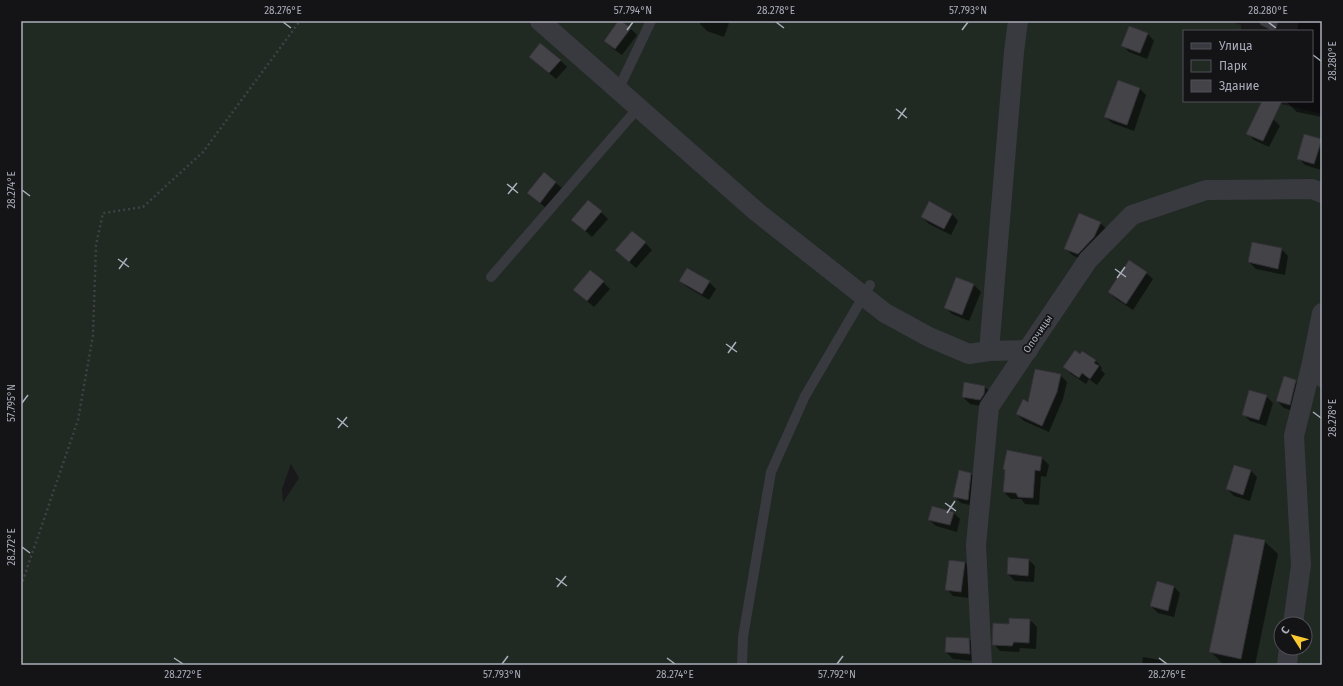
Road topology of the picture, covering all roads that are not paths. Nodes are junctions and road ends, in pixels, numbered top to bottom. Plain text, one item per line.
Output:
1 (540, 21) edge
2 (650, 21) edge
3 (1018, 21) edge
4 (1264, 21) edge
5 (1273, 21) edge
6 (618, 90) junction
7 (638, 108) junction
8 (1322, 193) edge
9 (492, 277) dead end
10 (867, 291) junction
11 (1322, 314) edge
12 (1028, 350) junction
13 (989, 352) junction
14 (1311, 367) junction
15 (1322, 384) edge
16 (1294, 616) edge
17 (742, 665) edge
18 (982, 665) edge

1 - 6 street
2 - 6 lane
3 - 13 street
4 - 5 lane
6 - 7 street
7 - 9 lane
7 - 10 street
8 - 12 street, Опочицы
10 - 13 street
10 - 17 lane
11 - 14 street
12 - 13 street
12 - 18 street, Опочицы
14 - 15 lane
14 - 16 street

